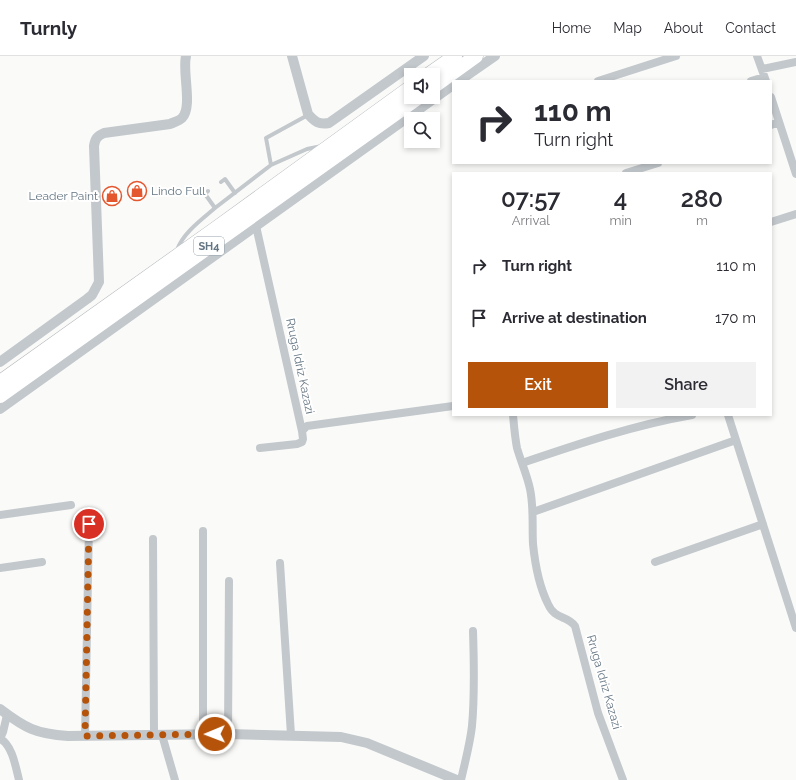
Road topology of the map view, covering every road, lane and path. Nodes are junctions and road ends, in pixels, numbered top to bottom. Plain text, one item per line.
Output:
1 (186, 56) edge
2 (292, 56) edge
3 (424, 56) edge
4 (455, 56) edge
5 (476, 56) edge
6 (495, 56) edge
7 (676, 56) edge
8 (757, 56) edge
9 (796, 62) edge
10 (438, 68) edge
11 (764, 76) edge
12 (460, 80) edge
13 (601, 80) edge
14 (754, 80) edge
15 (440, 82) edge
16 (452, 86) edge
17 (404, 92) edge
18 (409, 104) edge
19 (772, 104) edge
20 (308, 114) junction
21 (775, 124) edge
22 (330, 146) junction
23 (655, 164) edge
24 (270, 165) junction
25 (794, 165) edge
26 (629, 172) edge
27 (796, 174) edge
28 (221, 182) dead end
29 (208, 191) dead end
30 (235, 193) junction
31 (214, 209) junction
32 (796, 214) edge
33 (772, 222) edge
34 (256, 226) junction
35 (174, 258) junction
36 (0, 362) edge
37 (0, 382) edge
38 (0, 396) edge
39 (452, 406) edge
40 (0, 409) edge
41 (513, 416) edge
42 (687, 416) edge
43 (728, 416) edge
44 (302, 431) junction
45 (736, 440) junction
46 (260, 448) dead end
47 (522, 463) junction
48 (71, 505) dead end
49 (533, 512) junction
50 (0, 515) edge
51 (89, 524) dead end
52 (763, 524) junction
53 (203, 531) dead end
54 (153, 539) dead end
55 (42, 562) dead end
56 (655, 562) dead end
57 (280, 563) dead end
58 (0, 568) edge
59 (229, 581) dead end
60 (796, 628) edge
61 (472, 630) dead end
62 (4, 716) edge
63 (203, 734) junction
64 (228, 734) junction
65 (158, 735) junction
66 (292, 735) junction
67 (1, 736) edge
68 (85, 736) junction
69 (19, 780) edge
70 (175, 780) edge
71 (457, 780) edge
72 (461, 780) edge
73 (623, 780) edge

1 - 36 street
2 - 20 street
3 - 20 street
4 - 10 highway
5 - 15 highway
6 - 12 street
7 - 13 street
8 - 11 street
9 - 11 street
11 - 14 street
16 - 34 street
17 - 22 highway, SH4
18 - 38 highway, SH4
19 - 21 street
20 - 24 lane
21 - 25 street
22 - 24 lane
22 - 35 highway, SH4
23 - 26 street
24 - 30 lane
25 - 27 street
28 - 30 lane
29 - 31 lane
30 - 31 lane
31 - 35 lane
32 - 33 street
34 - 40 street
34 - 44 street, Rruga Idriz Kazazi
35 - 37 highway, SH4
39 - 44 street, Rruga Idriz Kazazi
41 - 47 street, Rruga Idriz Kazazi
42 - 47 street
43 - 45 street
44 - 46 street
45 - 49 street
45 - 52 street
47 - 49 street, Rruga Idriz Kazazi
48 - 50 street
49 - 73 street, Rruga Idriz Kazazi
51 - 68 street
52 - 56 street
52 - 60 street
53 - 63 street
54 - 65 street
55 - 58 street
57 - 66 street
59 - 64 street
61 - 72 street
62 - 67 street
62 - 68 street
63 - 64 street
63 - 65 street
64 - 66 street
65 - 68 street
65 - 70 street
66 - 71 street
67 - 69 street

